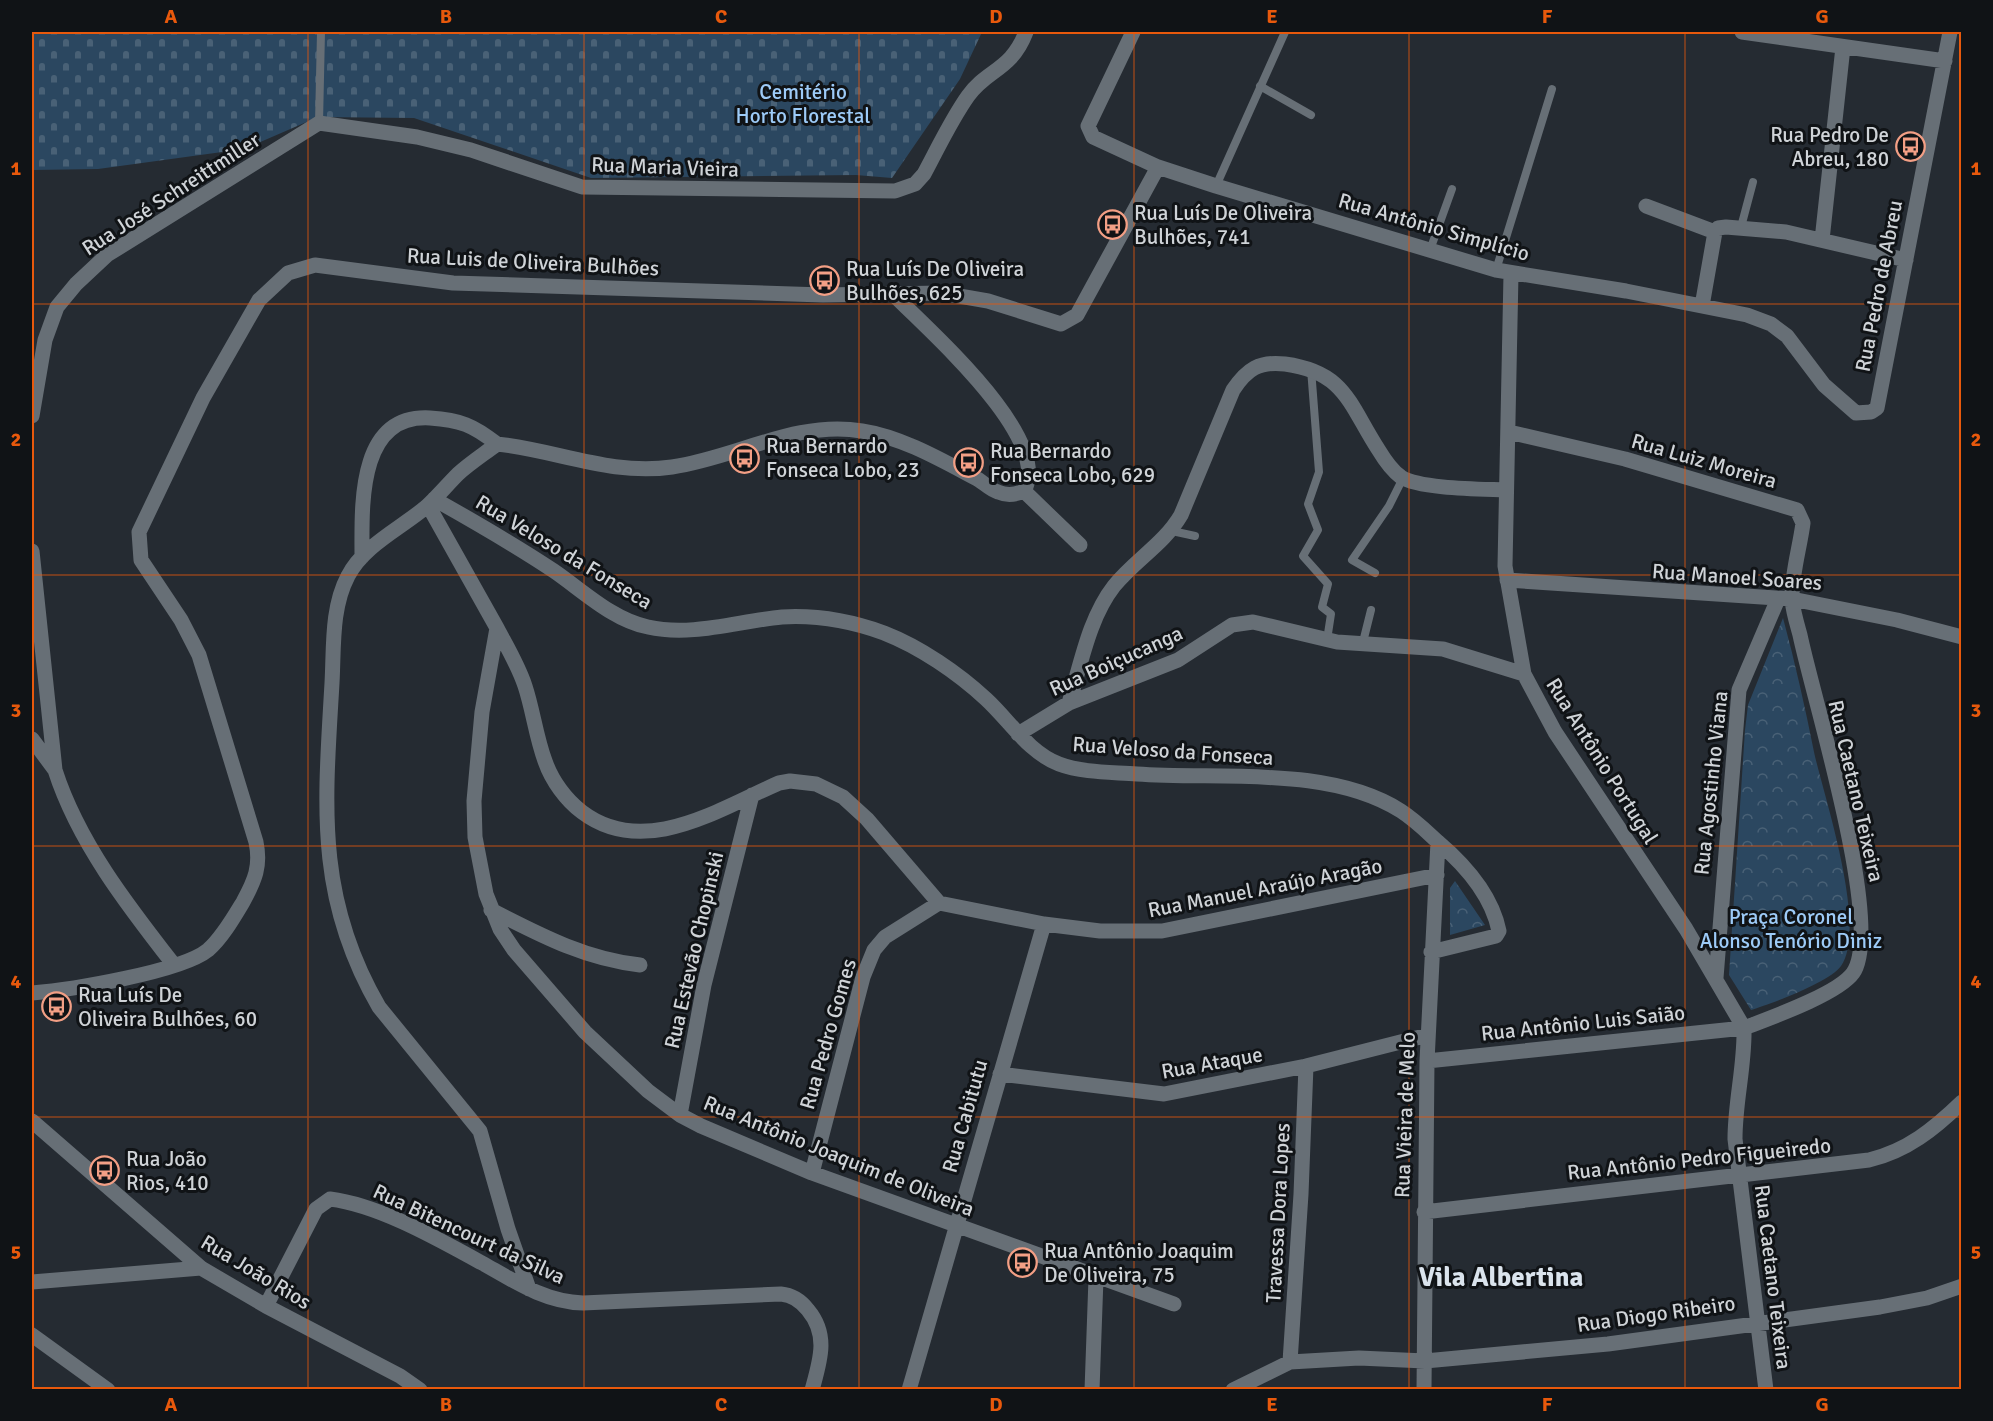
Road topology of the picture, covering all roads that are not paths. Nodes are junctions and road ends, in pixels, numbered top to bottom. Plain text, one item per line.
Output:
1 (321, 32) edge
2 (1026, 32) edge
3 (1133, 32) edge
4 (1285, 32) edge
5 (1742, 32) edge
6 (1950, 32) edge
7 (1843, 47) junction
8 (1945, 61) junction
9 (1260, 86) junction
10 (1552, 88) dead end
11 (1311, 115) dead end
12 (320, 123) junction
13 (1158, 167) junction
14 (1753, 182) dead end
15 (1216, 186) junction
16 (1452, 189) dead end
17 (1646, 206) dead end
18 (1741, 227) junction
19 (1715, 232) junction
20 (1822, 240) junction
21 (1430, 250) junction
22 (1906, 260) junction
23 (1504, 272) junction
24 (895, 296) junction
25 (1702, 306) junction
26 (1311, 369) junction
27 (1876, 408) joint
28 (32, 416) edge
29 (1509, 432) junction
30 (497, 444) junction
31 (1403, 478) junction
32 (1505, 490) junction
33 (1024, 491) junction
34 (431, 502) junction
35 (1172, 531) junction
36 (1195, 536) dead end
37 (1080, 545) dead end
38 (32, 551) edge
39 (362, 556) junction
40 (1375, 573) dead end
41 (1507, 580) junction
42 (1785, 599) junction
43 (1371, 610) dead end
44 (497, 628) junction
45 (1962, 637) edge
46 (1327, 640) junction
47 (1362, 646) junction
48 (1524, 674) junction
49 (1069, 703) junction
50 (1018, 734) junction
51 (32, 739) edge
52 (55, 770) junction
53 (752, 795) junction
54 (1438, 842) junction
55 (1437, 875) junction
56 (939, 903) junction
57 (491, 910) junction
58 (1044, 924) junction
59 (1431, 951) junction
60 (174, 965) junction
61 (640, 965) dead end
62 (1716, 978) junction
63 (32, 993) edge
64 (1744, 1028) junction
65 (1428, 1035) junction
66 (1427, 1060) junction
67 (1306, 1066) junction
68 (1000, 1074) junction
69 (1962, 1102) edge
70 (680, 1115) junction
71 (32, 1121) edge
72 (812, 1173) junction
73 (1739, 1176) junction
74 (1424, 1212) junction
75 (956, 1226) junction
76 (201, 1268) junction
77 (1095, 1278) junction
78 (32, 1282) edge
79 (1962, 1286) edge
80 (529, 1289) junction
81 (1174, 1304) dead end
82 (266, 1306) junction
83 (1756, 1322) junction
84 (32, 1335) edge
85 (1425, 1361) junction
86 (1290, 1362) junction
87 (108, 1389) edge
88 (420, 1389) edge
89 (812, 1389) edge
90 (909, 1389) edge
91 (1092, 1389) edge
92 (1233, 1389) edge
93 (1424, 1389) edge
94 (1766, 1389) edge

1 - 12 lane
2 - 12 street, Rua Maria Vieira
3 - 13 street, Rua Antônio Simplício
4 - 9 lane
5 - 7 street
6 - 8 street, Rua Pedro de Abreu
7 - 8 street
7 - 20 street
8 - 22 street, Rua Pedro de Abreu
9 - 11 lane
9 - 15 lane
10 - 23 lane
12 - 28 street, Rua José Schreittmiller
13 - 15 street, Rua Antônio Simplício
13 - 24 street, Rua Luis de Oliveira Bulhões
14 - 18 lane
15 - 21 street, Rua Antônio Simplício
16 - 21 lane
17 - 19 street
18 - 19 street
18 - 20 street
19 - 25 street
20 - 22 street
21 - 23 street, Rua Antônio Simplício
22 - 27 street, Rua Pedro de Abreu
23 - 25 street, Rua Antônio Simplício
23 - 29 street, Rua Antônio Portugal
24 - 33 street
24 - 60 street, Rua Luis de Oliveira Bulhões
25 - 27 street, Rua Antônio Simplício
26 - 31 street
26 - 35 street
26 - 46 lane
29 - 32 street, Rua Antônio Portugal
29 - 42 street, Rua Luiz Moreira
30 - 33 street
30 - 34 street
30 - 39 street
31 - 32 street
31 - 40 lane
32 - 41 street, Rua Antônio Portugal
33 - 37 street
34 - 39 street
34 - 44 street
34 - 50 street, Rua Veloso da Fonseca
35 - 36 lane
35 - 49 street
38 - 52 street
39 - 80 street
41 - 42 street, Rua Manoel Soares
41 - 48 street, Rua Antônio Portugal
42 - 45 street, Rua Manoel Soares
42 - 62 street, Rua Agostinho Viana
42 - 64 street, Rua Caetano Teixeira
43 - 47 lane
44 - 53 street
44 - 57 street, Rua Antônio Joaquim de Oliveira
46 - 47 street, Rua Boiçucanga
46 - 49 street, Rua Boiçucanga
47 - 48 street, Rua Boiçucanga
48 - 62 street, Rua Antônio Portugal
49 - 50 street, Rua Boiçucanga
50 - 54 street, Rua Veloso da Fonseca
51 - 52 street
52 - 60 street
53 - 56 street
53 - 70 street, Rua Estevão Chopinski
54 - 55 street, Rua Vieira de Melo
54 - 59 street, Rua Veloso da Fonseca
55 - 58 street, Rua Manuel Araújo Aragão
55 - 59 street, Rua Vieira de Melo
56 - 58 street, Rua Manuel Araújo Aragão
56 - 72 street, Rua Pedro Gomes
57 - 61 street
57 - 70 street, Rua Antônio Joaquim de Oliveira
58 - 68 street, Rua Cabitutu
59 - 65 street, Rua Vieira de Melo
60 - 63 street, Rua Luis de Oliveira Bulhões
62 - 64 street, Rua Antônio Portugal
64 - 66 street, Rua Antônio Luis Saião
64 - 73 street, Rua Caetano Teixeira
65 - 66 street, Rua Vieira de Melo
65 - 67 street, Rua Ataque
66 - 74 street, Rua Vieira de Melo
67 - 68 street, Rua Ataque
67 - 86 street, Travessa Dora Lopes
68 - 75 street, Rua Cabitutu
69 - 73 street, Rua Antônio Pedro Figueiredo
70 - 72 street, Rua Antônio Joaquim de Oliveira
71 - 76 street, Rua João Rios
72 - 75 street, Rua Antônio Joaquim de Oliveira
73 - 74 street, Rua Antônio Pedro Figueiredo
73 - 83 street, Rua Caetano Teixeira
74 - 85 street, Rua Vieira de Melo
75 - 77 street, Rua Antônio Joaquim de Oliveira
75 - 90 street, Rua Cabitutu
76 - 78 street
76 - 82 street, Rua João Rios
77 - 81 street, Rua Antônio Joaquim de Oliveira
77 - 91 street
79 - 83 street, Rua Diogo Ribeiro
80 - 82 street, Rua Bitencourt da Silva
80 - 89 street, Rua Bitencourt da Silva
82 - 88 street, Rua João Rios
83 - 85 street, Rua Diogo Ribeiro
83 - 94 street, Rua Caetano Teixeira
84 - 87 street
85 - 86 street, Rua Diogo Ribeiro
85 - 93 street, Rua Vieira de Melo
86 - 92 street

